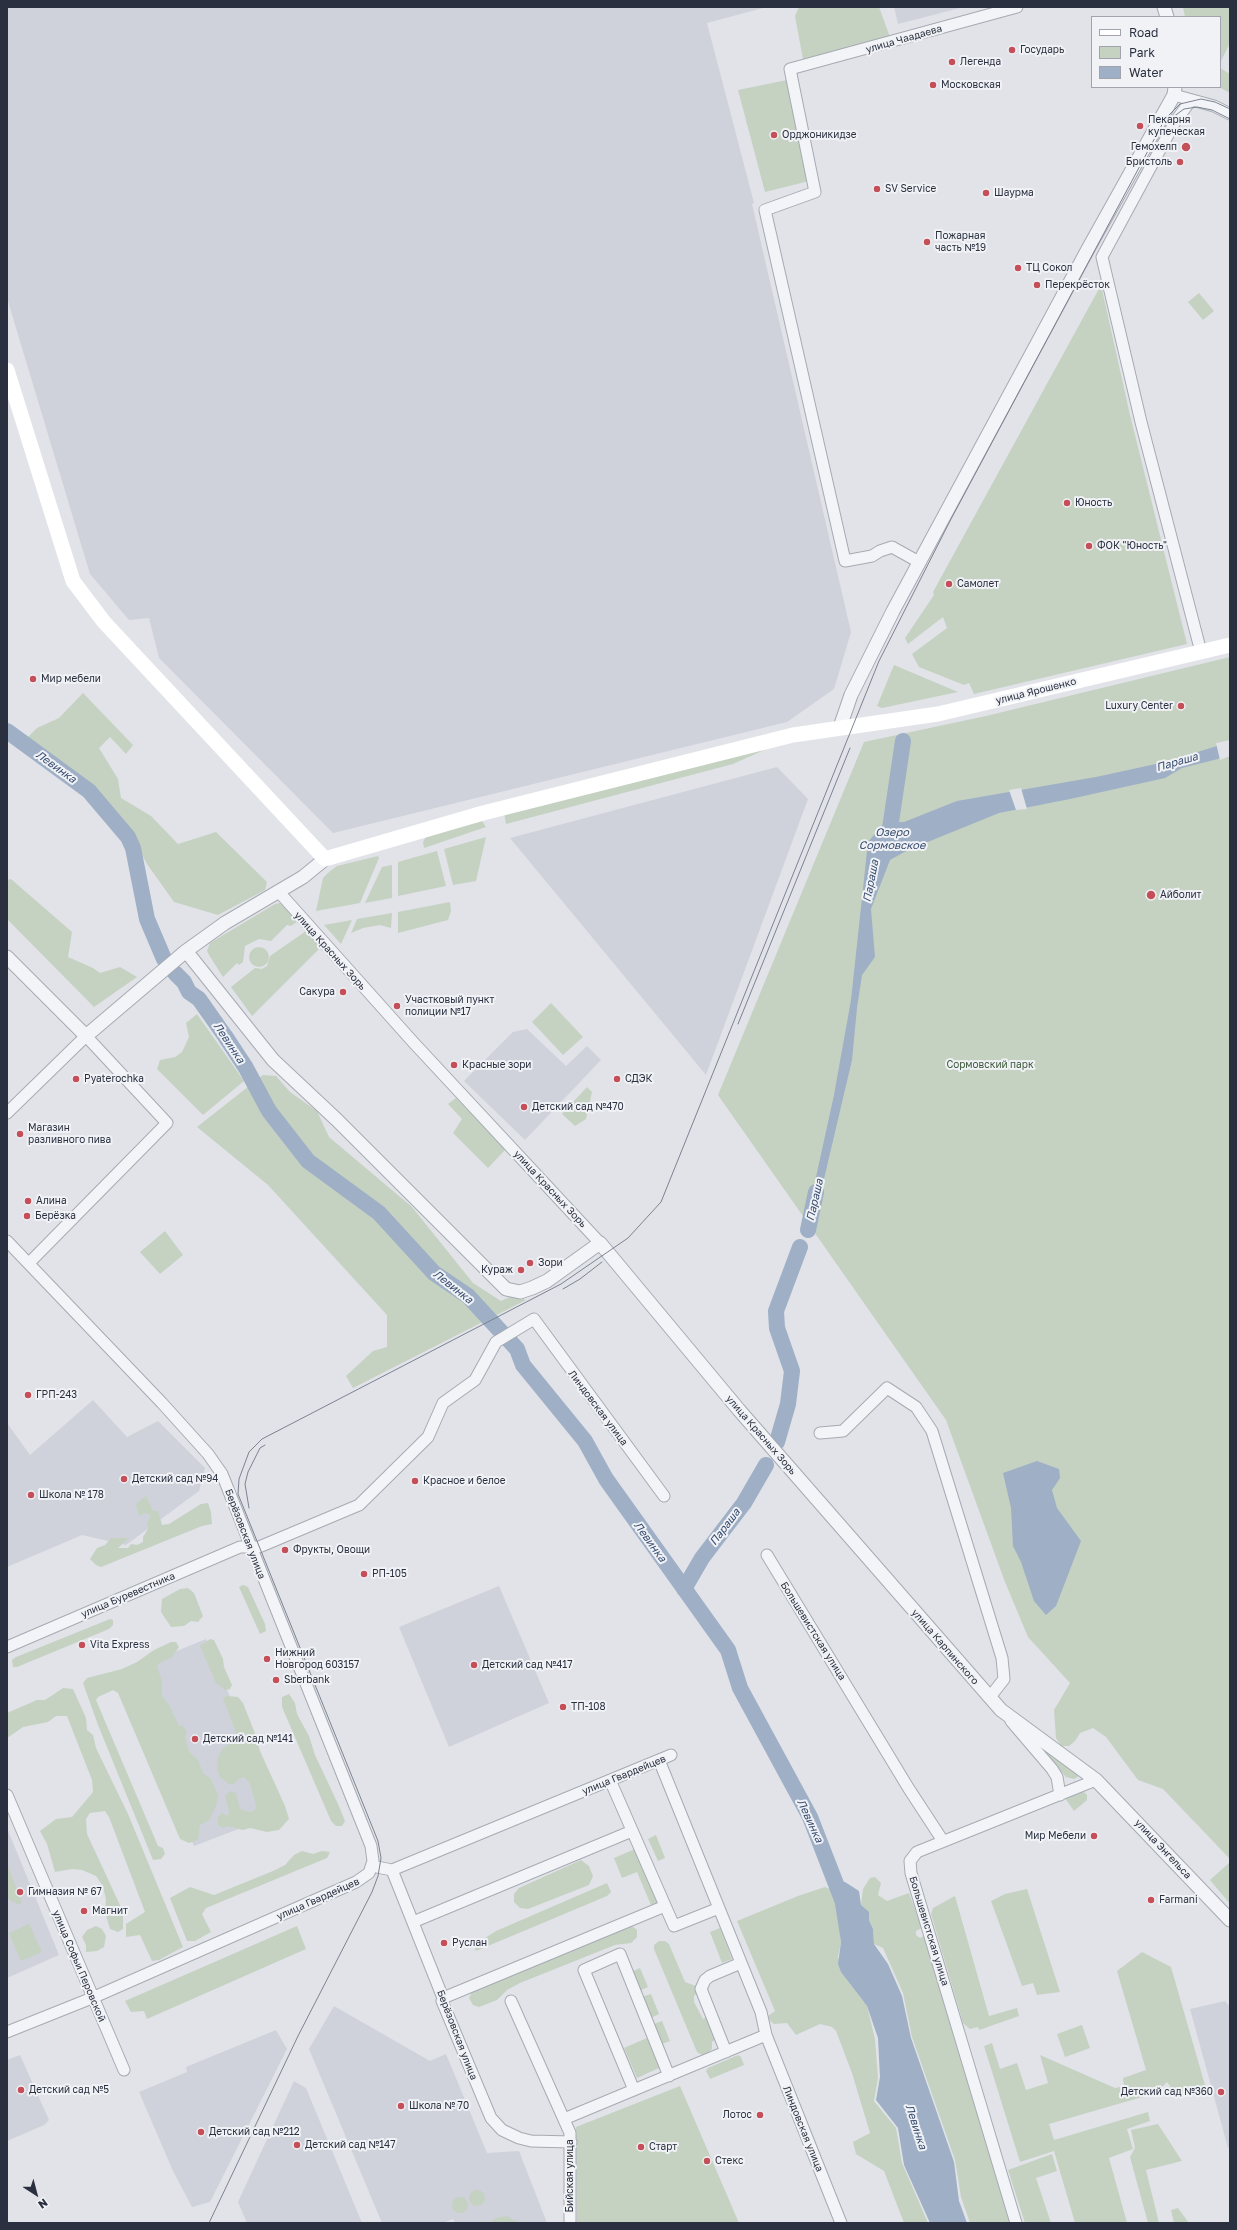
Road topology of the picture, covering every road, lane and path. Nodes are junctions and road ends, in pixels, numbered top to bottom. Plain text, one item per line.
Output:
1 (1017, 7) edge
2 (1174, 91) edge
3 (1191, 100) junction
4 (1230, 114) edge
5 (1088, 249) junction
6 (1102, 257) junction
7 (7, 372) edge
8 (920, 562) junction
9 (1230, 645) edge
10 (1202, 652) junction
11 (840, 727) junction
12 (325, 859) junction
13 (278, 891) junction
14 (186, 951) junction
15 (7, 957) edge
16 (86, 1036) junction
17 (7, 1113) edge
18 (7, 1240) edge
19 (600, 1242) junction
20 (29, 1263) junction
21 (534, 1319) joint
22 (820, 1433) dead end
23 (813, 1495) joint
24 (664, 1496) dead end
25 (250, 1547) junction
26 (767, 1555) dead end
27 (7, 1647) edge
28 (990, 1697) junction
29 (1001, 1710) junction
30 (671, 1755) dead end
31 (659, 1760) junction
32 (610, 1780) junction
33 (1096, 1780) junction
34 (1060, 1794) junction
35 (7, 1795) edge
36 (632, 1831) junction
37 (943, 1841) junction
38 (372, 1866) junction
39 (392, 1870) junction
40 (665, 1906) junction
41 (719, 1908) junction
42 (1230, 1920) edge
43 (413, 1922) junction
44 (741, 1963) junction
45 (92, 1998) junction
46 (443, 1998) junction
47 (511, 2000) dead end
48 (7, 2032) edge
49 (766, 2036) junction
50 (726, 2052) junction
51 (124, 2070) dead end
52 (669, 2076) junction
53 (634, 2090) junction
54 (566, 2124) junction
55 (571, 2142) junction
56 (570, 2223) edge
57 (841, 2223) edge
58 (1016, 2223) edge

1 - 8 street, улица Чаадаева
2 - 3 street
2 - 5 street
3 - 4 street
3 - 6 street
5 - 6 street
5 - 8 street
6 - 10 street
7 - 12 main road
8 - 11 street
9 - 10 main road, улица Ярошенко
10 - 11 main road, улица Ярошенко
11 - 12 main road, улица Ярошенко
12 - 13 street
13 - 14 street
13 - 19 street, улица Красных Зорь
14 - 16 street
14 - 19 street
15 - 16 street
16 - 17 street
16 - 20 street
18 - 20 street, Берёзовская улица
19 - 23 street, улица Красных Зорь
20 - 25 street, Берёзовская улица
21 - 24 street, Линдовская улица
21 - 25 street, улица Буревестника
22 - 28 street
23 - 28 street, улица Карпинского
25 - 27 street, улица Буревестника
25 - 38 street, Берёзовская улица
26 - 37 street, Большевистская улица
28 - 29 street, улица Карпинского
29 - 33 street, улица Карпинского
29 - 34 street
30 - 31 street, улица Гвардейцев
31 - 32 street, улица Гвардейцев
31 - 41 street, Линдовская улица
32 - 36 street
32 - 39 street, улица Гвардейцев
33 - 34 street
33 - 42 street, улица Энгельса
34 - 37 street
35 - 45 street, улица Софьи Перовской
36 - 40 street
36 - 43 street
37 - 58 street, Большевистская улица
38 - 39 street
38 - 45 street, улица Гвардейцев
39 - 43 street, Берёзовская улица
40 - 41 street
40 - 46 street
41 - 44 street, Линдовская улица
43 - 46 street, Берёзовская улица
44 - 49 street, Линдовская улица
44 - 50 street
45 - 48 street, улица Гвардейцев
45 - 51 street, улица Софьи Перовской
46 - 55 street, Берёзовская улица
47 - 54 street, Бийская улица
49 - 50 street
49 - 57 street, Линдовская улица
50 - 52 street
52 - 53 street
52 - 53 street
53 - 54 street
54 - 55 street, Бийская улица
55 - 56 street, Бийская улица

